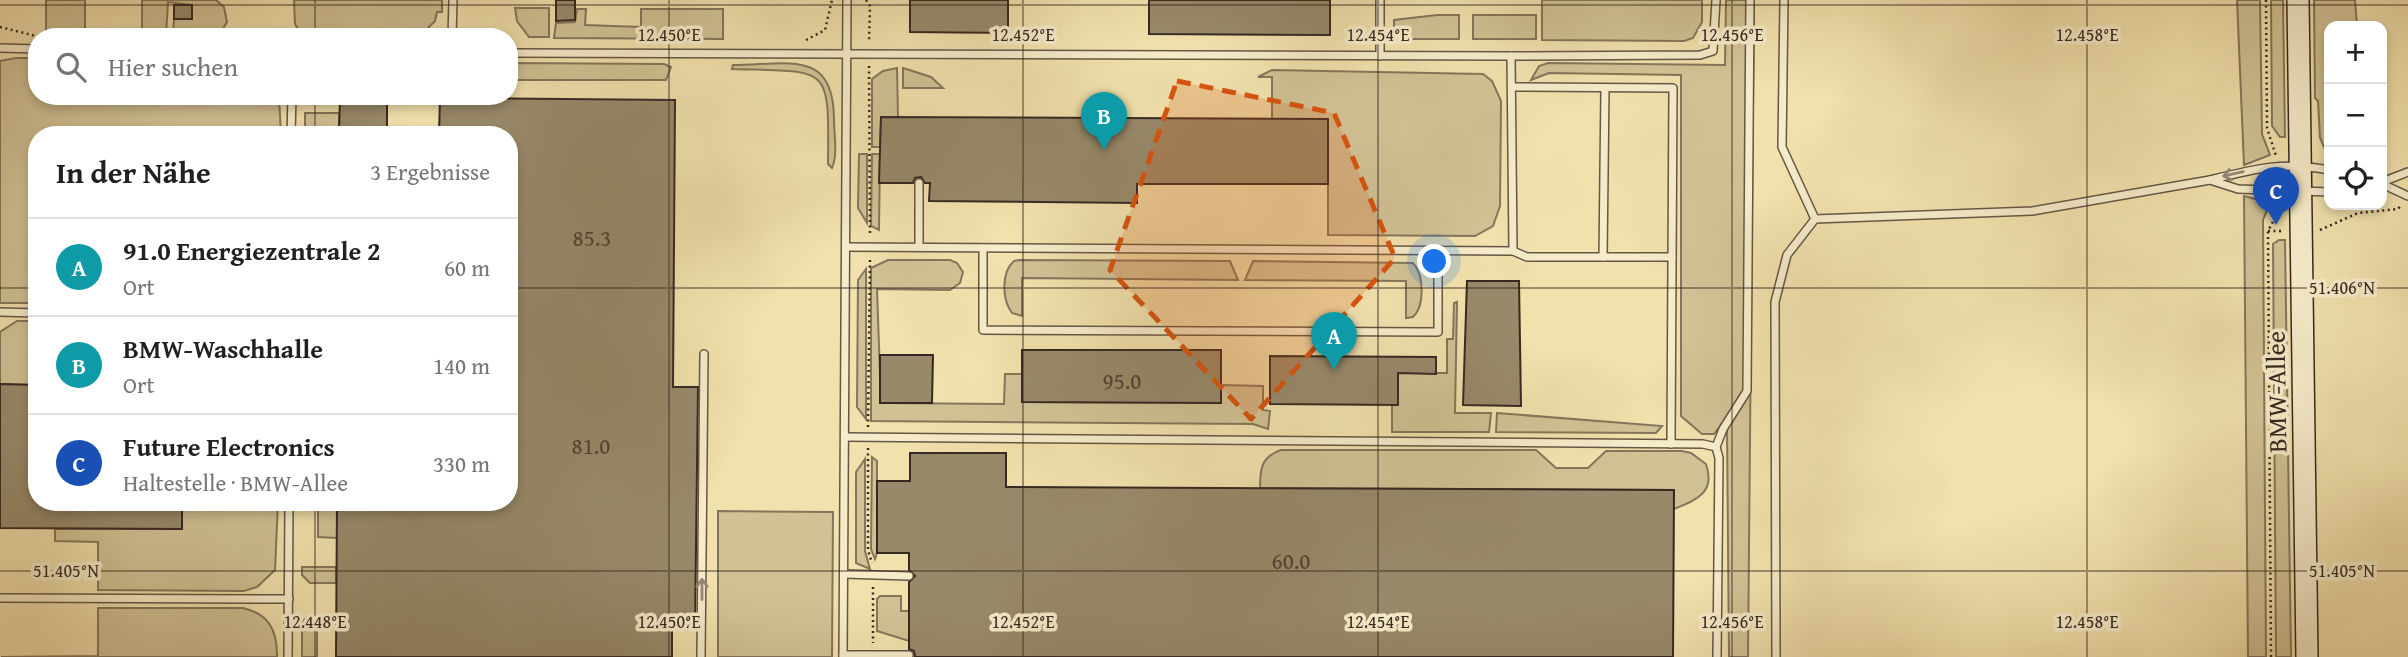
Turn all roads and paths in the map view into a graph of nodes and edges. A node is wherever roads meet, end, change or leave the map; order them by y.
1 (453, 0) edge
2 (832, 0) edge
3 (847, 0) edge
4 (866, 0) edge
5 (1380, 0) edge
6 (1716, 0) edge
7 (1750, 0) edge
8 (1784, 0) edge
9 (2266, 0) edge
10 (2298, 0) edge
11 (0, 27) edge
12 (453, 28) edge
13 (28, 34) edge
14 (800, 43) dead end
15 (0, 48) edge
16 (28, 49) edge
17 (518, 53) edge
18 (847, 54) junction
19 (869, 54) junction
20 (1380, 56) junction
21 (1511, 56) junction
22 (1511, 87) junction
23 (1605, 88) junction
24 (292, 105) edge
25 (291, 126) edge
26 (2277, 164) junction
27 (2300, 164) junction
28 (2324, 169) edge
29 (2408, 172) edge
30 (2210, 180) junction
31 (2387, 181) edge
32 (919, 183) dead end
33 (2387, 185) edge
34 (2277, 192) junction
35 (2300, 192) junction
36 (2324, 192) edge
37 (2408, 195) edge
38 (2403, 203) dead end
39 (1815, 219) junction
40 (2301, 230) junction
41 (2268, 231) junction
42 (846, 247) junction
43 (870, 247) junction
44 (919, 247) junction
45 (983, 248) junction
46 (1438, 250) junction
47 (1513, 251) junction
48 (1603, 257) junction
49 (1672, 257) junction
50 (0, 313) edge
51 (28, 313) edge
52 (704, 354) dead end
53 (845, 437) junction
54 (868, 438) junction
55 (1671, 444) junction
56 (1716, 447) junction
57 (289, 511) edge
58 (844, 575) junction
59 (873, 575) junction
60 (909, 576) dead end
61 (0, 598) edge
62 (289, 599) junction
63 (873, 655) junction
64 (909, 655) dead end
65 (842, 656) edge
66 (288, 657) edge
67 (701, 657) edge
68 (1717, 657) edge
69 (1776, 657) edge
70 (2271, 657) edge
71 (2307, 657) edge

1 - 12 lane
2 - 14 path
3 - 18 lane
4 - 19 path
5 - 20 lane
6 - 21 lane
7 - 56 lane
8 - 39 lane
9 - 26 path
10 - 27 main road, BMW-Allee
11 - 13 path
15 - 16 lane
17 - 18 lane
18 - 19 lane
18 - 42 lane
19 - 20 lane
19 - 43 path
20 - 21 lane
21 - 22 lane
22 - 23 lane
22 - 47 lane
23 - 48 lane
23 - 49 lane
24 - 25 lane
26 - 27 lane
26 -> 30 lane
27 - 28 lane
27 - 35 main road, BMW-Allee
29 - 31 lane
30 - 34 lane
30 - 39 lane
32 - 44 lane
33 - 37 lane
34 - 35 lane
34 - 41 path
35 - 36 lane
35 - 40 main road, BMW-Allee
38 - 40 path
39 - 69 lane
40 - 41 path
40 - 71 main road, BMW-Allee
41 - 70 path
42 - 43 lane
42 - 53 lane
43 - 44 lane
43 - 54 path
44 - 45 lane
45 - 46 lane
45 - 46 lane
46 - 47 lane
47 - 48 lane
48 - 49 lane
49 - 55 lane
50 - 51 lane
67 -> 52 lane
53 - 54 lane
53 - 58 lane
54 - 55 lane
54 - 59 path
55 - 56 lane
56 - 68 lane
57 - 62 lane
58 - 59 lane
58 - 65 lane
59 - 60 lane
59 - 63 path
61 - 62 lane
62 - 66 lane
63 - 64 lane
63 - 65 lane

